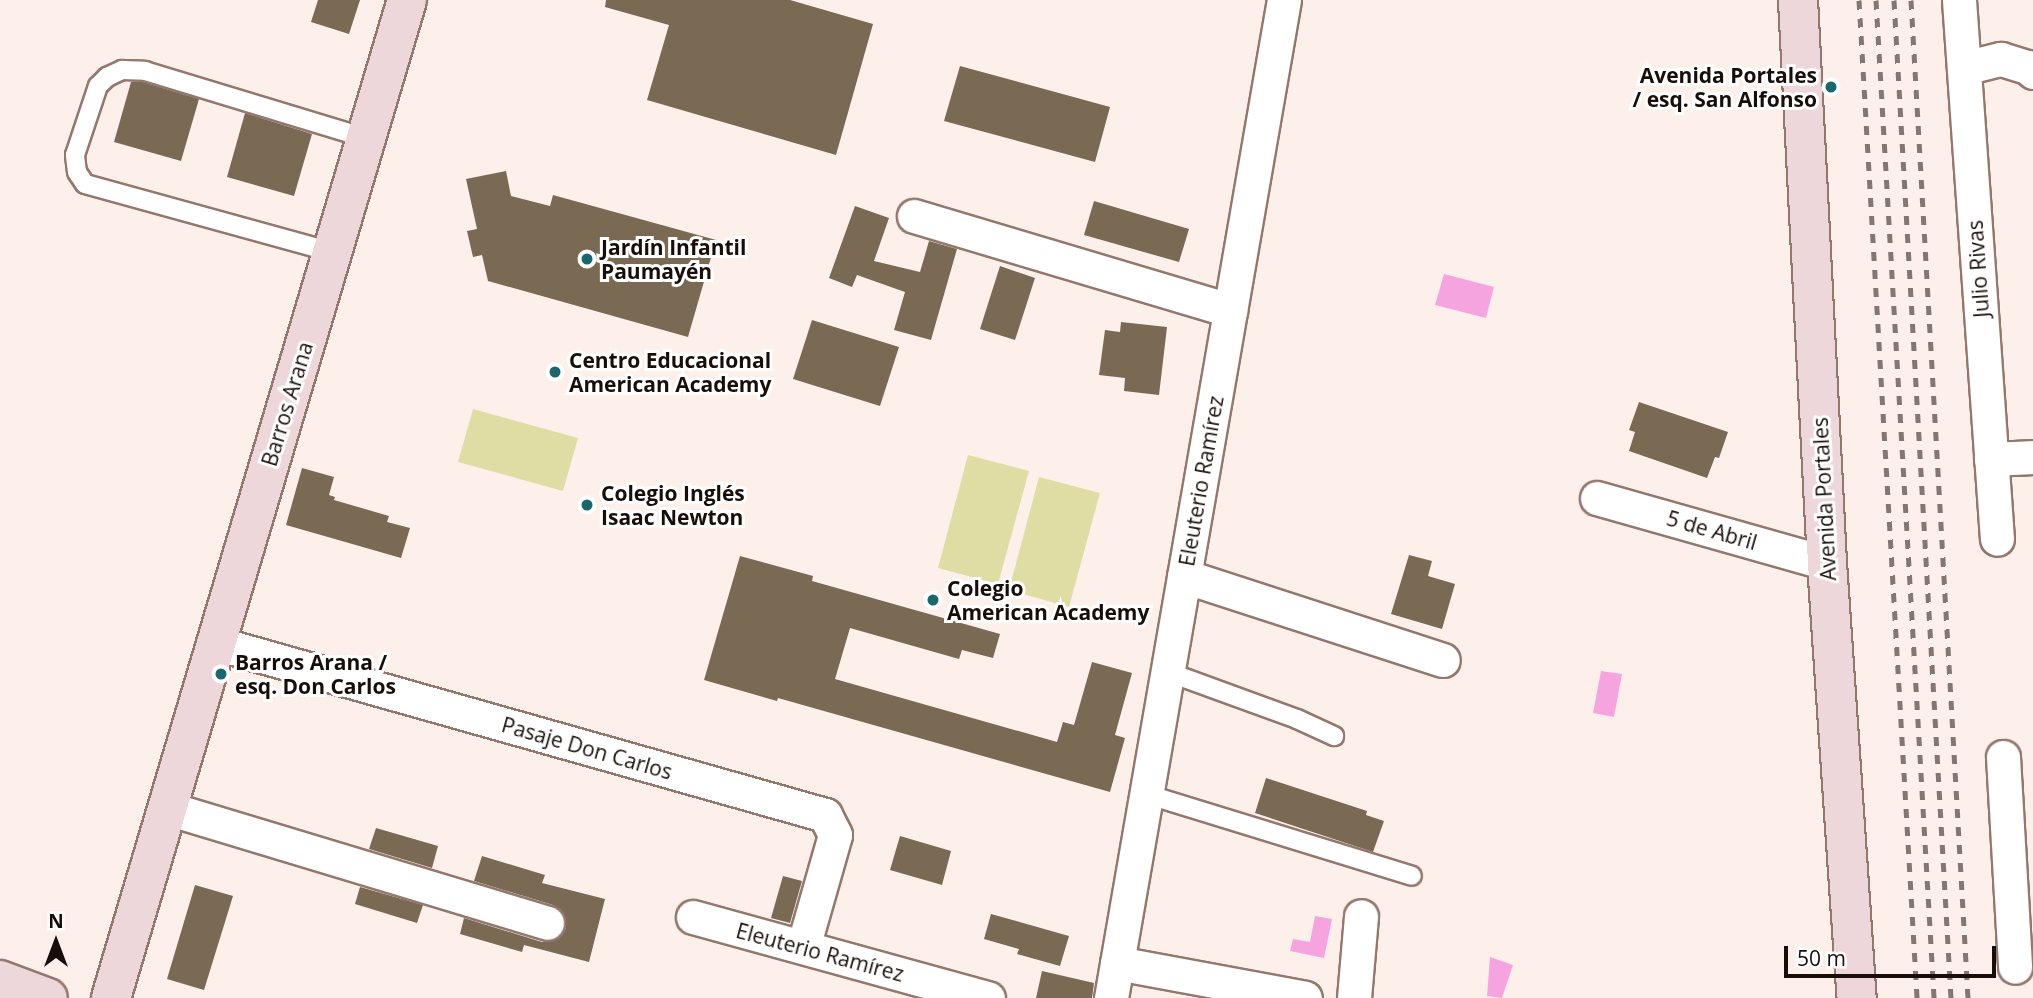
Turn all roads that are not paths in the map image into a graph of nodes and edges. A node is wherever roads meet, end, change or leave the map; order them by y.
1 (407, 0) edge
2 (1284, 0) edge
3 (1798, 0) edge
4 (1959, 0) edge
5 (1964, 68) junction
6 (2033, 72) edge
7 (366, 138) junction
8 (914, 216) dead end
9 (332, 252) junction
10 (1230, 310) junction
11 (2033, 457) edge
12 (1992, 458) junction
13 (1597, 498) dead end
14 (1997, 539) dead end
15 (1826, 563) junction
16 (1184, 576) junction
17 (216, 643) junction
18 (1443, 660) dead end
19 (1168, 673) junction
20 (1334, 736) dead end
21 (2003, 757) dead end
22 (1146, 794) junction
23 (167, 808) junction
24 (2021, 860) edge
25 (1412, 876) dead end
26 (1361, 916) dead end
27 (694, 917) dead end
28 (547, 923) dead end
29 (803, 947) junction
30 (1117, 963) junction
31 (2015, 967) dead end
32 (0, 980) edge
33 (48, 998) edge
34 (111, 998) edge
35 (988, 998) edge
36 (1111, 998) edge
37 (1305, 998) edge
38 (1354, 998) edge
39 (1857, 998) edge

1 - 7 main road, Barros Arana
2 - 10 street, Eleuterio Ramírez
3 - 15 main road, Avenida Portales
4 - 5 street, Julio Rivas
5 - 6 street
5 - 12 street, Julio Rivas
7 - 9 main road, Barros Arana
7 - 9 lane
8 - 10 street
9 - 17 main road, Barros Arana
10 - 16 street, Eleuterio Ramírez
11 - 12 street
12 - 14 street, Julio Rivas
13 - 15 street, 5 de Abril
15 - 39 main road, Avenida Portales
16 - 18 street
16 - 19 street, Eleuterio Ramírez
17 - 23 main road, Barros Arana
17 - 29 street, Pasaje Don Carlos
19 - 20 lane
19 - 22 street, Eleuterio Ramírez
21 - 24 street
22 - 25 lane
22 - 30 street, Eleuterio Ramírez
23 - 28 street
23 - 34 main road, Barros Arana
24 - 31 street
26 - 38 street
27 - 29 street, Eleuterio Ramírez
29 - 35 street, Eleuterio Ramírez
30 - 36 street, Eleuterio Ramírez
30 - 37 street
32 - 33 main road

